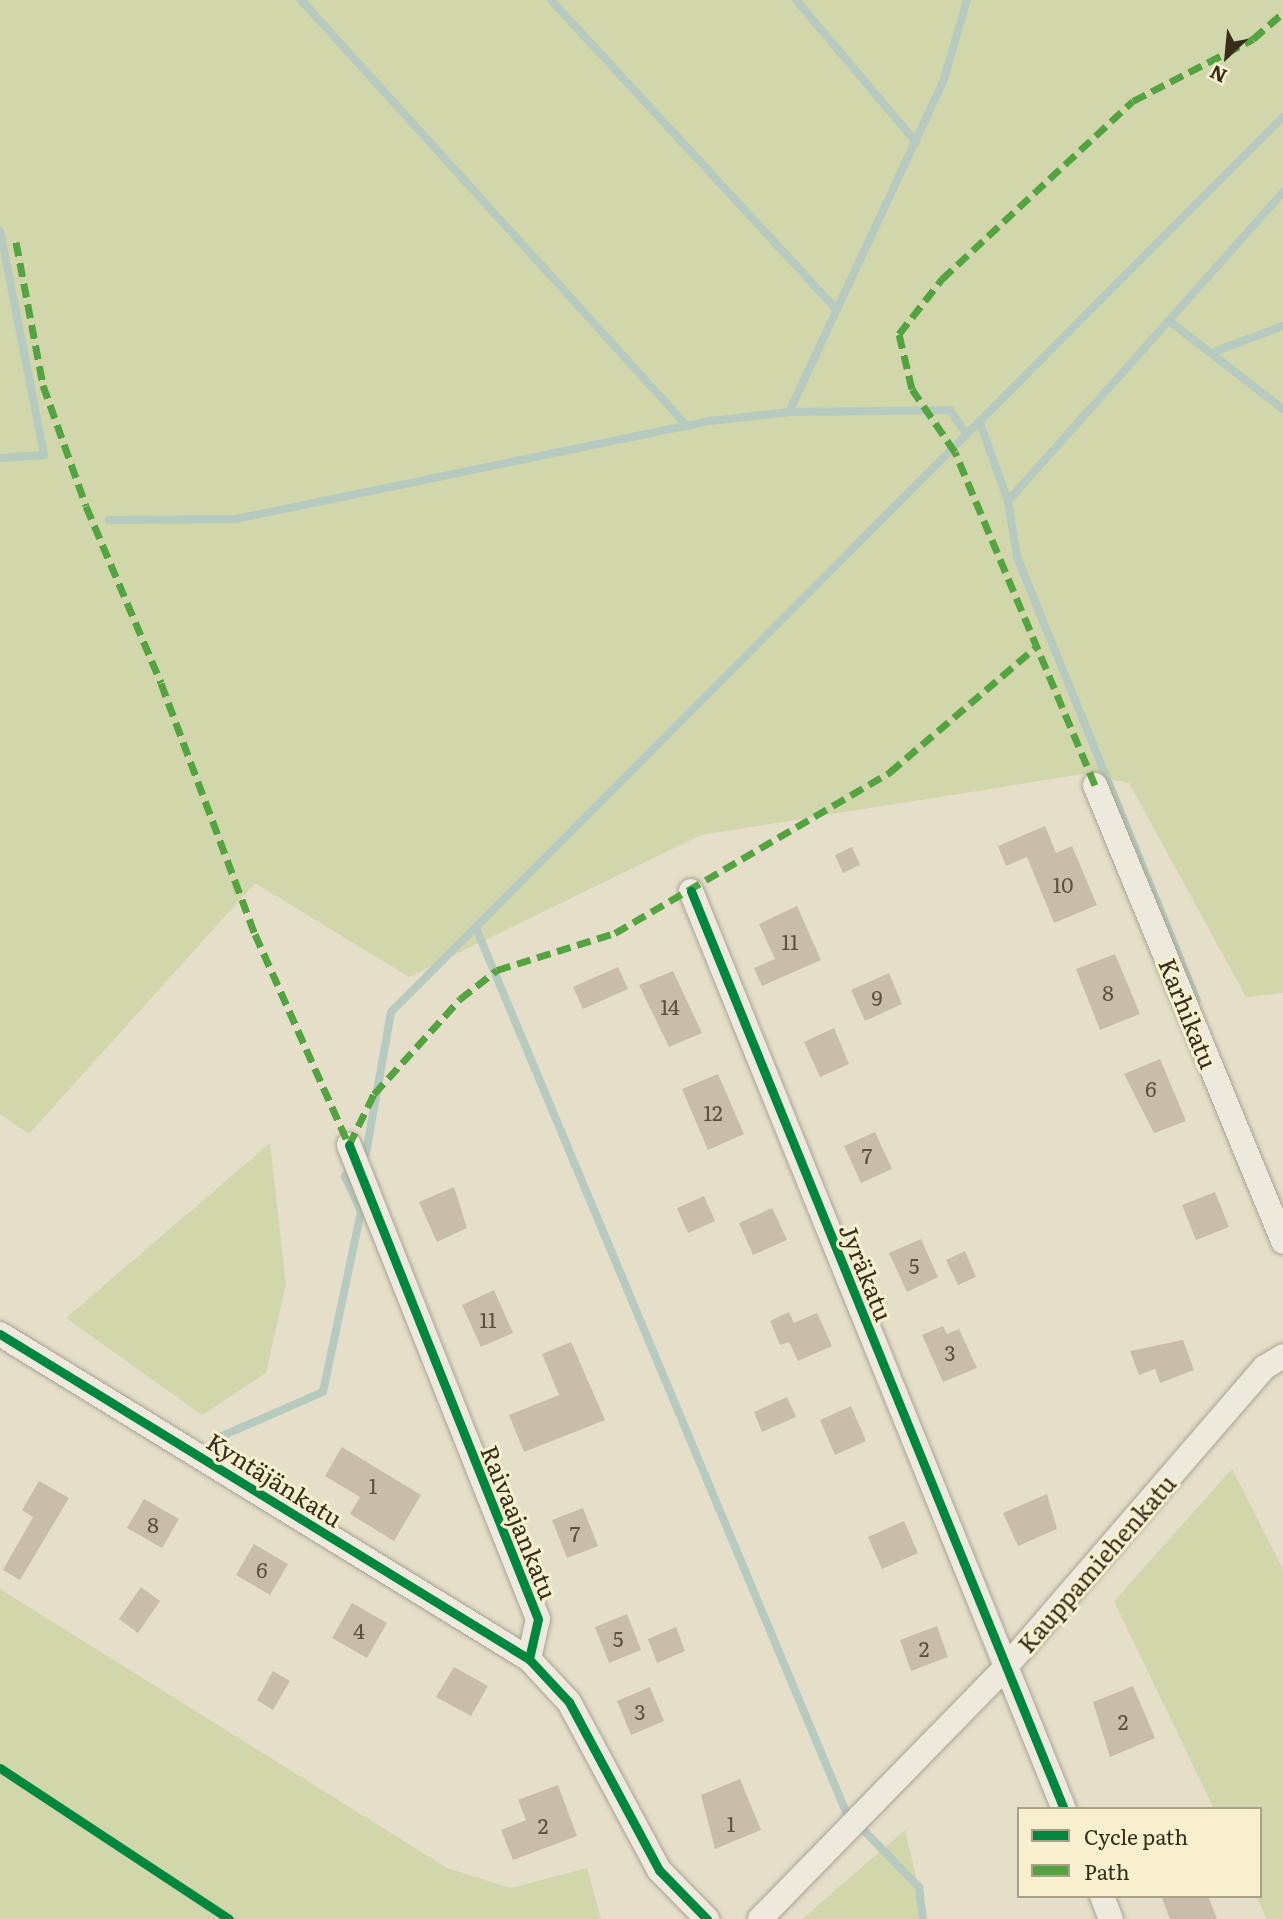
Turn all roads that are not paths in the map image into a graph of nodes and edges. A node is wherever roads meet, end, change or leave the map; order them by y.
1 (1095, 785) dead end
2 (691, 891) dead end
3 (349, 1145) dead end
4 (1283, 1242) edge
5 (0, 1334) edge
6 (1283, 1356) edge
7 (529, 1659) junction
8 (1005, 1668) junction
9 (1064, 1807) edge
10 (1103, 1898) edge
11 (706, 1919) edge
12 (760, 1919) edge
13 (1111, 1919) edge

1 - 4 street, Karhikatu
2 - 8 street, Jyräkatu
3 - 7 street, Raivaajankatu
5 - 7 street, Kyntäjänkatu
6 - 8 street, Kauppamiehenkatu
7 - 11 street
8 - 9 street, Jyräkatu
8 - 12 street, Kauppamiehenkatu
10 - 13 street

